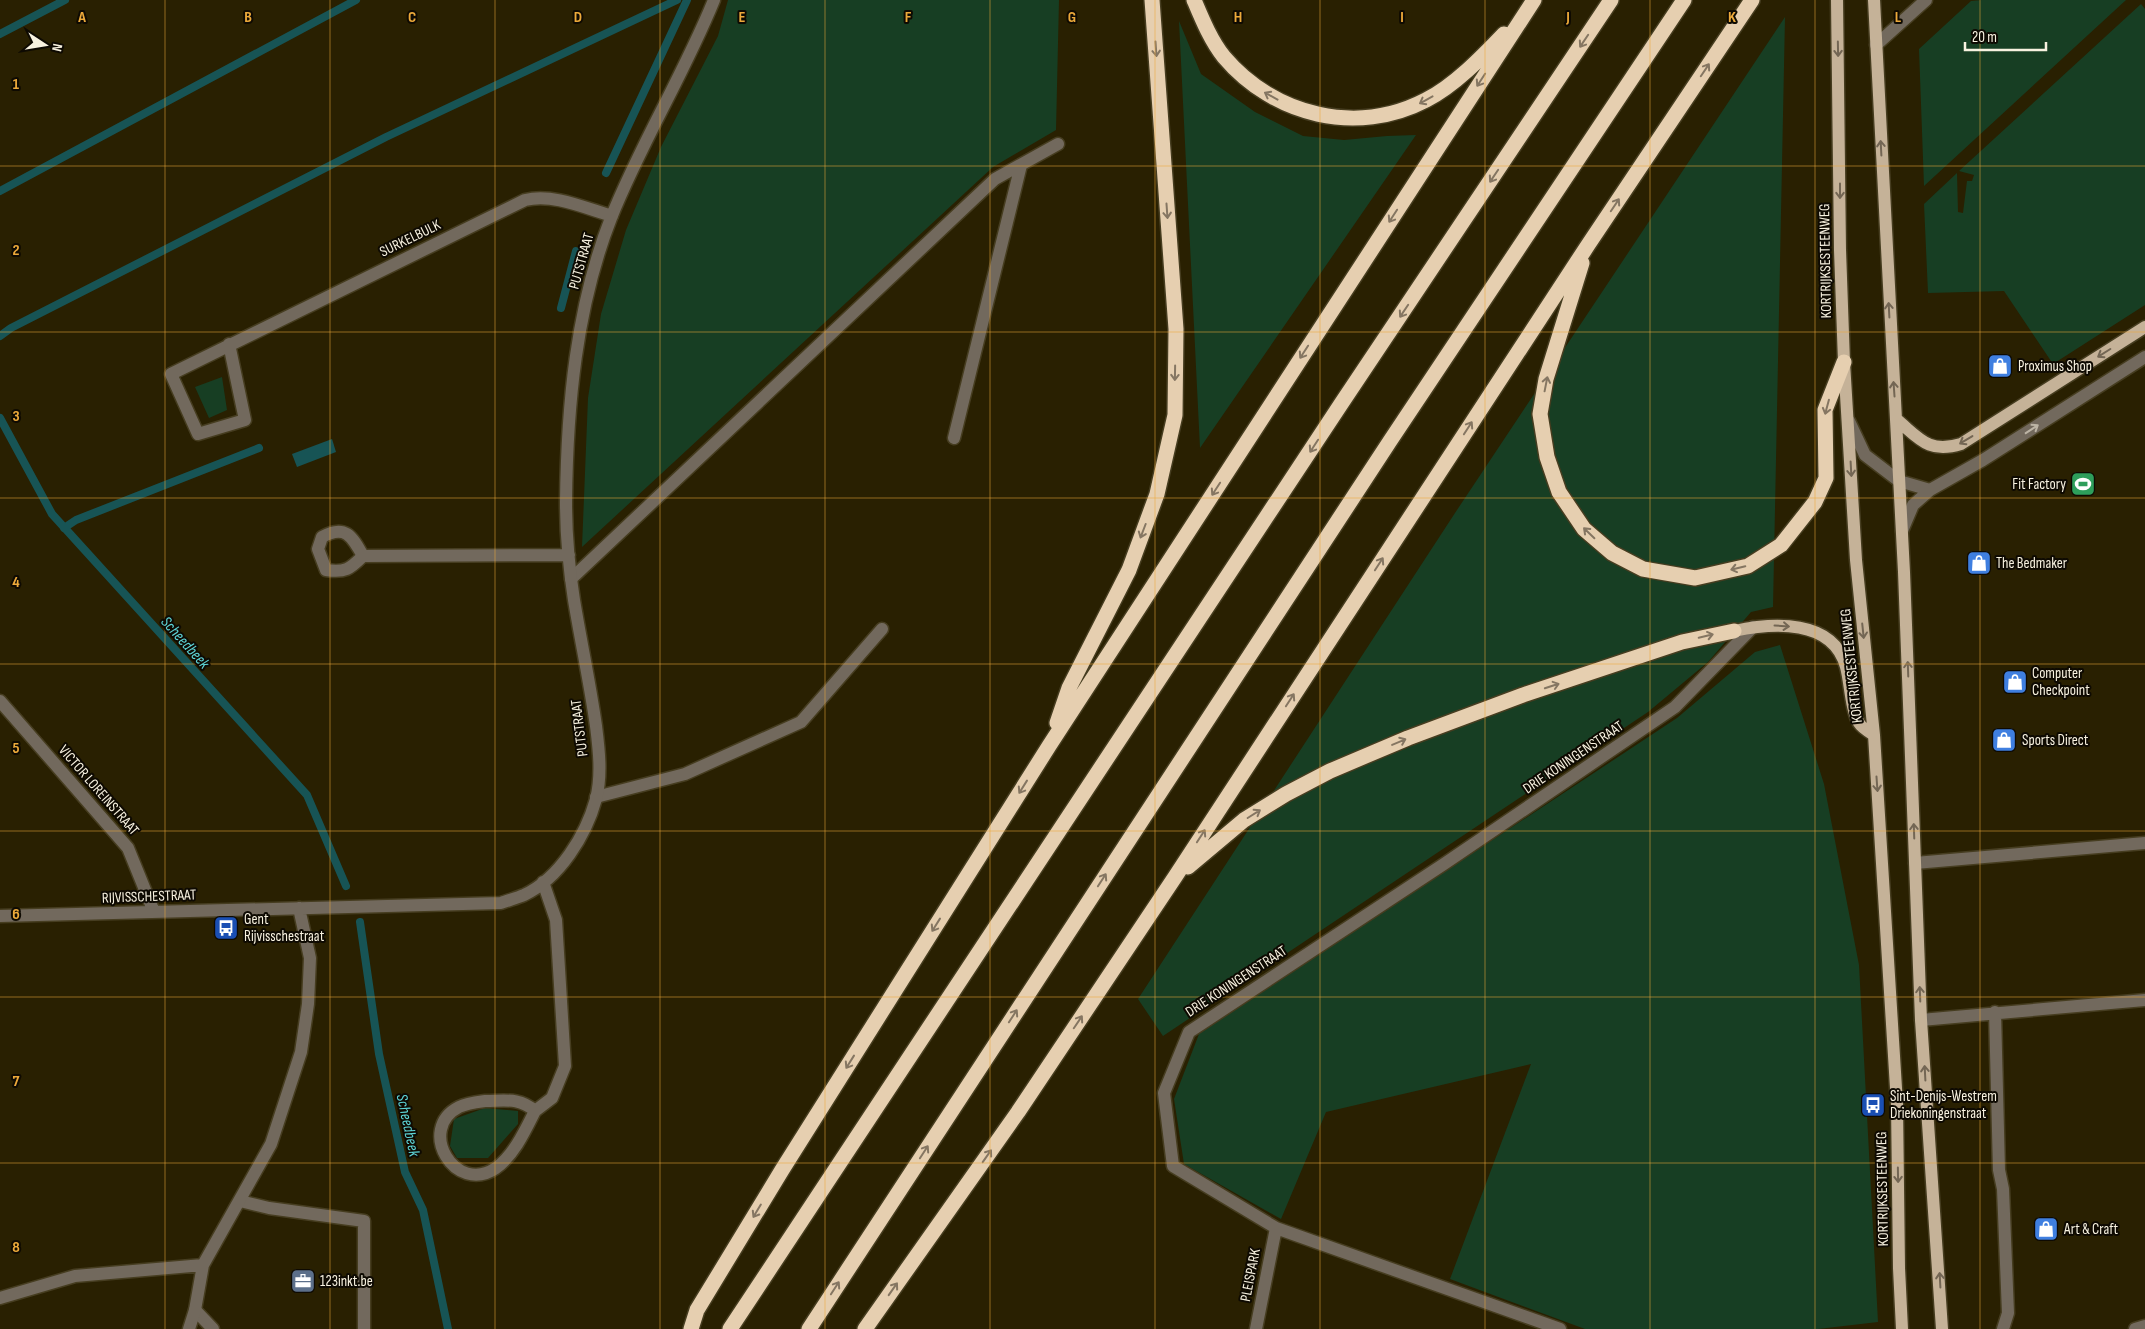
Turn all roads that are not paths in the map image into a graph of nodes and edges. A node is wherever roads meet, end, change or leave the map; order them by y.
1 (714, 0) edge
2 (1152, 0) edge
3 (1194, 0) edge
4 (1611, 0) edge
5 (1684, 0) edge
6 (1752, 0) edge
7 (1837, 0) edge
8 (1874, 0) edge
9 (1926, 0) edge
10 (1530, 5) edge
11 (1876, 45) junction
12 (1058, 144) dead end
13 (1021, 165) junction
14 (612, 216) junction
15 (1588, 245) junction
16 (2145, 327) edge
17 (229, 344) junction
18 (2145, 357) edge
19 (1844, 362) junction
20 (1896, 419) junction
21 (1849, 421) junction
22 (954, 438) dead end
23 (1899, 481) junction
24 (1930, 490) junction
25 (1902, 531) junction
26 (569, 555) junction
27 (363, 556) dead end
28 (571, 579) junction
29 (1752, 627) junction
30 (882, 629) dead end
31 (1734, 631) joint
32 (0, 701) edge
33 (1874, 735) junction
34 (1049, 746) junction
35 (596, 797) junction
36 (2145, 844) edge
37 (1916, 863) junction
38 (1175, 877) junction
39 (543, 882) junction
40 (299, 908) junction
41 (154, 912) junction
42 (0, 916) edge
43 (2145, 1000) edge
44 (1995, 1012) junction
45 (1921, 1020) junction
46 (535, 1111) junction
47 (240, 1201) junction
48 (1276, 1228) junction
49 (203, 1265) junction
50 (0, 1298) edge
51 (196, 1310) junction
52 (2145, 1326) edge
53 (189, 1329) edge
54 (214, 1329) edge
55 (364, 1329) edge
56 (691, 1329) edge
57 (730, 1329) edge
58 (809, 1329) edge
59 (865, 1329) edge
60 (1256, 1329) edge
61 (1560, 1329) edge
62 (1902, 1329) edge
63 (1942, 1329) edge
64 (2003, 1329) edge
65 (2135, 1329) edge

1 - 14 street, PUTSTRAAT
2 -> 34 highway
10 -> 3 highway
4 -> 57 highway
58 -> 5 highway
15 -> 6 highway
7 -> 19 main road, KORTRIJKSESTEENWEG
8 - 11 main road
9 - 11 street
10 -> 34 highway
20 -> 11 main road
12 - 13 street
13 - 22 street
13 - 28 street
14 - 17 street, SURKELBULK
14 - 26 street, PUTSTRAAT
19 -> 15 highway
38 -> 15 highway
16 -> 20 main road
17 - 17 street, SURKELBULK
24 -> 18 street
19 - 21 main road, KORTRIJKSESTEENWEG
20 - 23 main road
21 - 23 street
21 -> 33 main road, KORTRIJKSESTEENWEG
23 - 24 street
23 - 25 main road
24 - 25 street
37 -> 25 main road
26 - 27 street
26 - 28 street, PUTSTRAAT
28 - 35 street, PUTSTRAAT
29 - 31 main road
29 -> 33 main road
29 - 48 street, DRIE KONINGENSTRAAT
30 - 35 street
38 -> 31 highway
32 - 41 street, VICTOR LOREINSTRAAT
33 -> 62 main road, KORTRIJKSESTEENWEG
34 -> 56 highway
35 - 39 street, PUTSTRAAT
36 - 37 street
45 -> 37 main road
59 -> 38 highway
39 - 40 street, PUTSTRAAT
39 - 46 street
40 - 41 street, RIJVISSCHESTRAAT
40 - 47 street
41 - 42 street, RIJVISSCHESTRAAT
43 - 44 street
44 - 45 street
44 - 64 street
63 -> 45 main road
46 - 46 street
47 - 49 street
47 - 55 street
48 - 60 street, PLEISPARK
48 - 61 street, DRIE KONINGENSTRAAT
49 - 50 street
49 - 51 street
51 - 53 street
51 - 54 street
52 - 65 street

